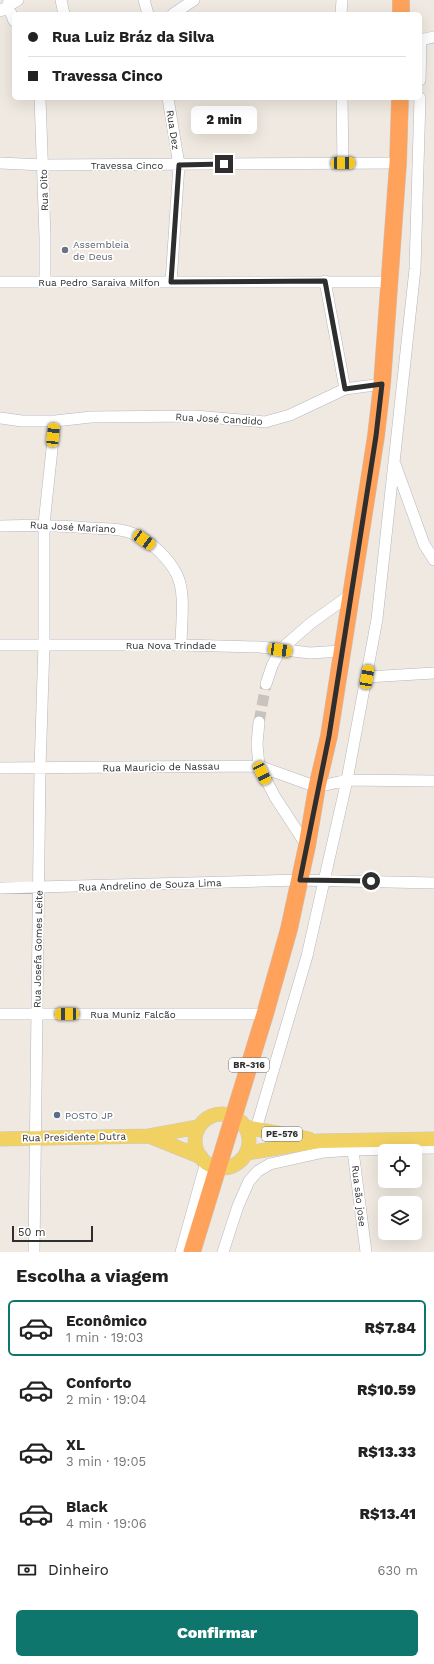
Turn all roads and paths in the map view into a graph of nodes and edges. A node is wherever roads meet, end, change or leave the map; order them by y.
1 (18, 0) edge
2 (60, 0) edge
3 (144, 0) edge
4 (194, 0) edge
5 (342, 0) edge
6 (401, 0) edge
7 (6, 6) edge
8 (63, 12) edge
9 (147, 12) edge
10 (176, 12) edge
11 (341, 12) edge
12 (401, 12) edge
13 (12, 18) edge
14 (434, 38) edge
15 (422, 40) edge
16 (40, 100) edge
17 (168, 100) edge
18 (342, 100) edge
19 (400, 100) edge
20 (420, 100) edge
21 (0, 163) edge
22 (343, 163) junction
23 (398, 163) junction
24 (179, 165) junction
25 (43, 166) junction
26 (325, 281) junction
27 (0, 282) edge
28 (45, 282) junction
29 (171, 282) junction
30 (390, 282) junction
31 (382, 384) junction
32 (345, 389) junction
33 (0, 418) edge
34 (55, 420) junction
35 (395, 462) junction
36 (44, 524) junction
37 (0, 526) edge
38 (434, 560) edge
39 (350, 595) junction
40 (0, 645) edge
41 (44, 645) junction
42 (181, 645) junction
43 (280, 650) junction
44 (341, 651) junction
45 (434, 664) edge
46 (434, 673) edge
47 (414, 674) junction
48 (367, 677) junction
49 (266, 684) tunnel mouth
50 (259, 722) tunnel mouth
51 (259, 766) junction
52 (0, 768) edge
53 (40, 768) junction
54 (347, 780) junction
55 (434, 781) edge
56 (317, 787) junction
57 (308, 846) junction
58 (300, 880) junction
59 (323, 880) junction
60 (434, 883) edge
61 (0, 888) edge
62 (40, 888) junction
63 (0, 1014) edge
64 (37, 1014) junction
65 (265, 1014) junction
66 (245, 1124) junction
67 (198, 1128) junction
68 (149, 1136) junction
69 (36, 1138) junction
70 (0, 1139) edge
71 (434, 1139) edge
72 (319, 1141) junction
73 (353, 1145) junction
74 (434, 1148) edge
75 (247, 1153) junction
76 (208, 1162) junction
77 (34, 1252) edge
78 (181, 1252) edge
79 (192, 1252) edge
80 (223, 1252) edge
81 (366, 1252) edge

1 - 7 street
2 - 8 street
3 - 9 street
4 - 10 street
5 - 11 street
6 - 12 highway
7 - 13 street
14 - 15 street
16 - 25 street, Rua Oito
17 - 24 street, Rua Dez
18 - 22 street
19 - 23 highway, BR-316
20 - 35 street
21 - 25 street, Travessa Cinco
22 - 23 street, Travessa Cinco
22 - 24 street, Travessa Cinco
23 - 30 highway, BR-316
24 - 25 street, Travessa Cinco
24 - 29 street, Rua Dez
25 - 28 street, Rua Oito
26 - 29 street, Rua Pedro Saraiva Milfon
26 - 30 street, Rua Pedro Saraiva Milfon
26 - 32 street
27 - 28 street, Rua Pedro Saraiva Milfon
28 - 29 street, Rua Pedro Saraiva Milfon
30 - 31 highway, BR-316
31 - 32 street, Rua José Candido
31 - 39 highway, BR-316
32 - 34 street, Rua José Candido
33 - 34 street, Rua José Candido
34 - 36 street, Rua Josefa Gomes Leite
35 - 38 street
35 - 48 street
36 - 37 street, Rua José Mariano
36 - 41 street, Rua Josefa Gomes Leite
36 - 42 street, Rua José Mariano
39 - 43 street
39 - 44 highway, BR-316
40 - 41 street, Rua Nova Trindade
41 - 42 street, Rua Nova Trindade
41 - 53 street, Rua Josefa Gomes Leite
42 - 43 street, Rua Nova Trindade
43 - 44 street, Rua Nova Trindade
43 - 49 street
44 - 56 highway, BR-316
45 - 47 street
46 - 47 street
47 - 48 street
48 - 54 street
50 - 51 street
51 - 53 street, Rua Mauricio de Nassau
51 - 56 street, Rua Mauricio de Nassau
51 - 57 street
52 - 53 street, Rua Mauricio de Nassau
53 - 62 street, Rua Josefa Gomes Leite
54 - 55 street
54 - 56 street
54 - 59 street
56 - 57 highway, BR-316
57 - 58 highway, BR-316
58 - 59 street, Rua Andrelino de Souza Lima
58 - 62 street, Rua Andrelino de Souza Lima
58 - 65 highway, BR-316
59 - 60 street, Rua Andrelino de Souza Lima
59 - 66 street
61 - 62 street, Rua Andrelino de Souza Lima
62 - 64 street, Rua Josefa Gomes Leite
63 - 64 street, Rua Muniz Falcão
64 - 65 street, Rua Muniz Falcão
64 - 69 street, Rua Josefa Gomes Leite
65 - 66 highway, BR-316
66 - 67 main road
66 - 72 main road, PE-576
66 - 75 main road
66 - 76 highway, BR-316
67 - 68 main road, Rua Presidente Dutra
67 - 76 main road
68 - 69 main road, Rua Presidente Dutra
68 - 76 main road
69 - 70 main road, Rua Presidente Dutra
69 - 77 street, Rua Josefa Gomes Leite
71 - 73 main road, PE-576
72 - 73 main road, PE-576
72 - 75 main road, PE-576
73 - 74 street
73 - 80 street
73 - 81 street, Rua são jose
75 - 76 main road
76 - 78 street
76 - 79 highway, BR-316

